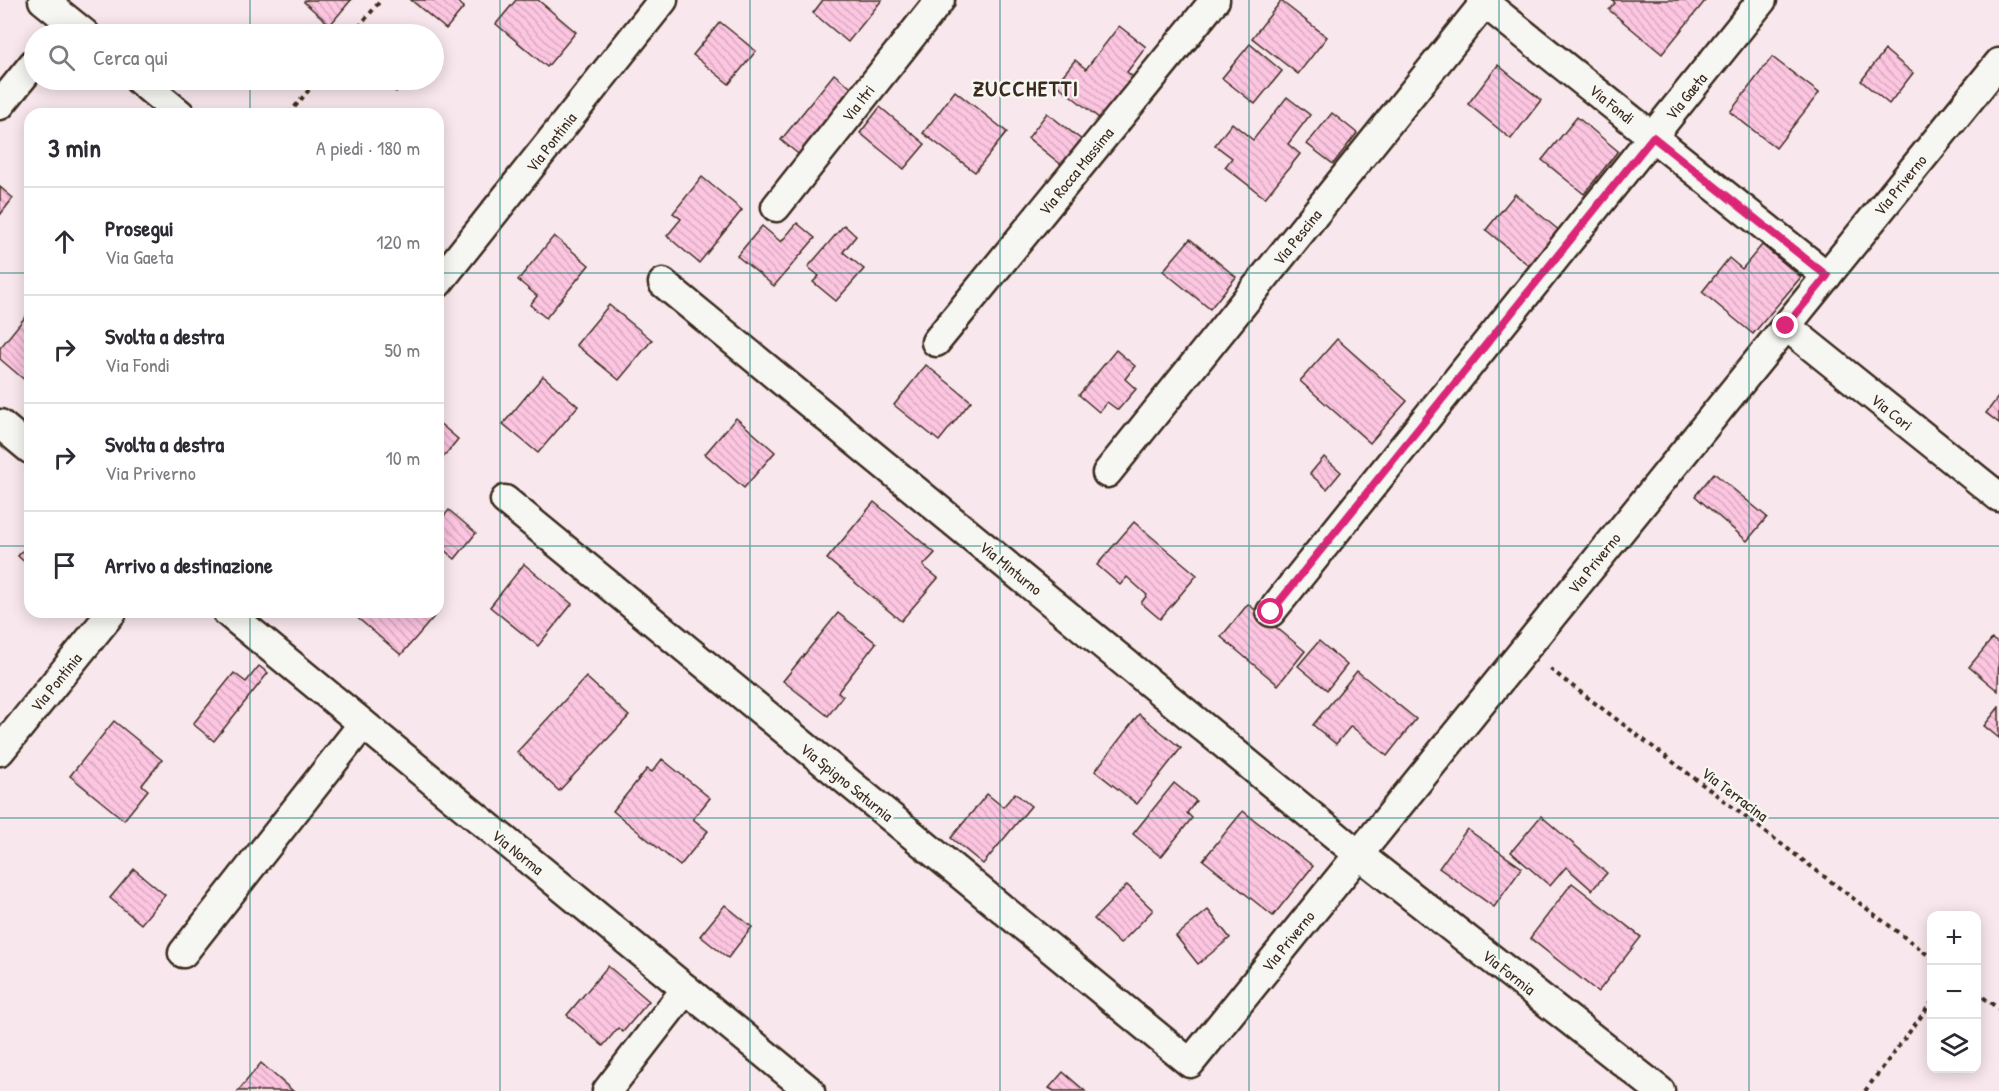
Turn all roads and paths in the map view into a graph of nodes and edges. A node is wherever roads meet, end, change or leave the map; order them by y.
1 (43, 0) edge
2 (381, 0) edge
3 (663, 0) edge
4 (940, 0) edge
5 (1215, 0) edge
6 (1762, 0) edge
7 (1485, 1) edge
8 (65, 24) edge
9 (361, 24) edge
10 (1999, 63) edge
11 (24, 75) edge
12 (151, 90) edge
13 (309, 90) edge
14 (0, 105) edge
15 (173, 108) edge
16 (294, 108) edge
17 (1653, 137) junction
18 (776, 207) dead end
19 (444, 275) edge
20 (1827, 276) junction
21 (663, 283) dead end
22 (1786, 326) junction
23 (936, 342) dead end
24 (0, 424) edge
25 (24, 444) edge
26 (1107, 473) dead end
27 (1999, 498) edge
28 (505, 500) dead end
29 (1271, 612) dead end
30 (107, 618) edge
31 (234, 618) edge
32 (1524, 649) junction
33 (363, 724) junction
34 (0, 751) edge
35 (1358, 854) junction
36 (183, 953) dead end
37 (1927, 954) edge
38 (686, 989) junction
39 (1981, 995) edge
40 (1927, 1009) edge
41 (1999, 1010) edge
42 (1190, 1063) joint
43 (607, 1091) edge
44 (810, 1091) edge
45 (1660, 1091) edge
46 (1865, 1091) edge

1 - 8 street
2 - 9 path
3 - 19 street, Via Pontinia
4 - 18 street, Via Itri
5 - 23 street, Via Rocca Massima
6 - 17 street, Via Gaeta
7 - 17 street, Via Fondi
7 - 26 street, Via Pescina
10 - 20 street, Via Priverno
11 - 14 street
12 - 15 street
13 - 16 path
17 - 20 street, Via Fondi
17 - 29 street, Via Gaeta
20 - 22 street, Via Priverno
21 - 35 street, Via Minturno
22 - 27 street, Via Cori
22 - 32 street, Via Priverno
24 - 25 street
28 - 42 street, Via Spigno Saturnia
30 - 34 street, Via Pontinia
31 - 33 street, Via Norma
32 - 35 street, Via Priverno
32 - 37 path, Via Terracina
33 - 36 street
33 - 38 street, Via Norma
35 - 42 street, Via Priverno
35 - 45 street, Via Formia
38 - 43 street
38 - 44 street, Via Norma
39 - 41 path
40 - 46 path

